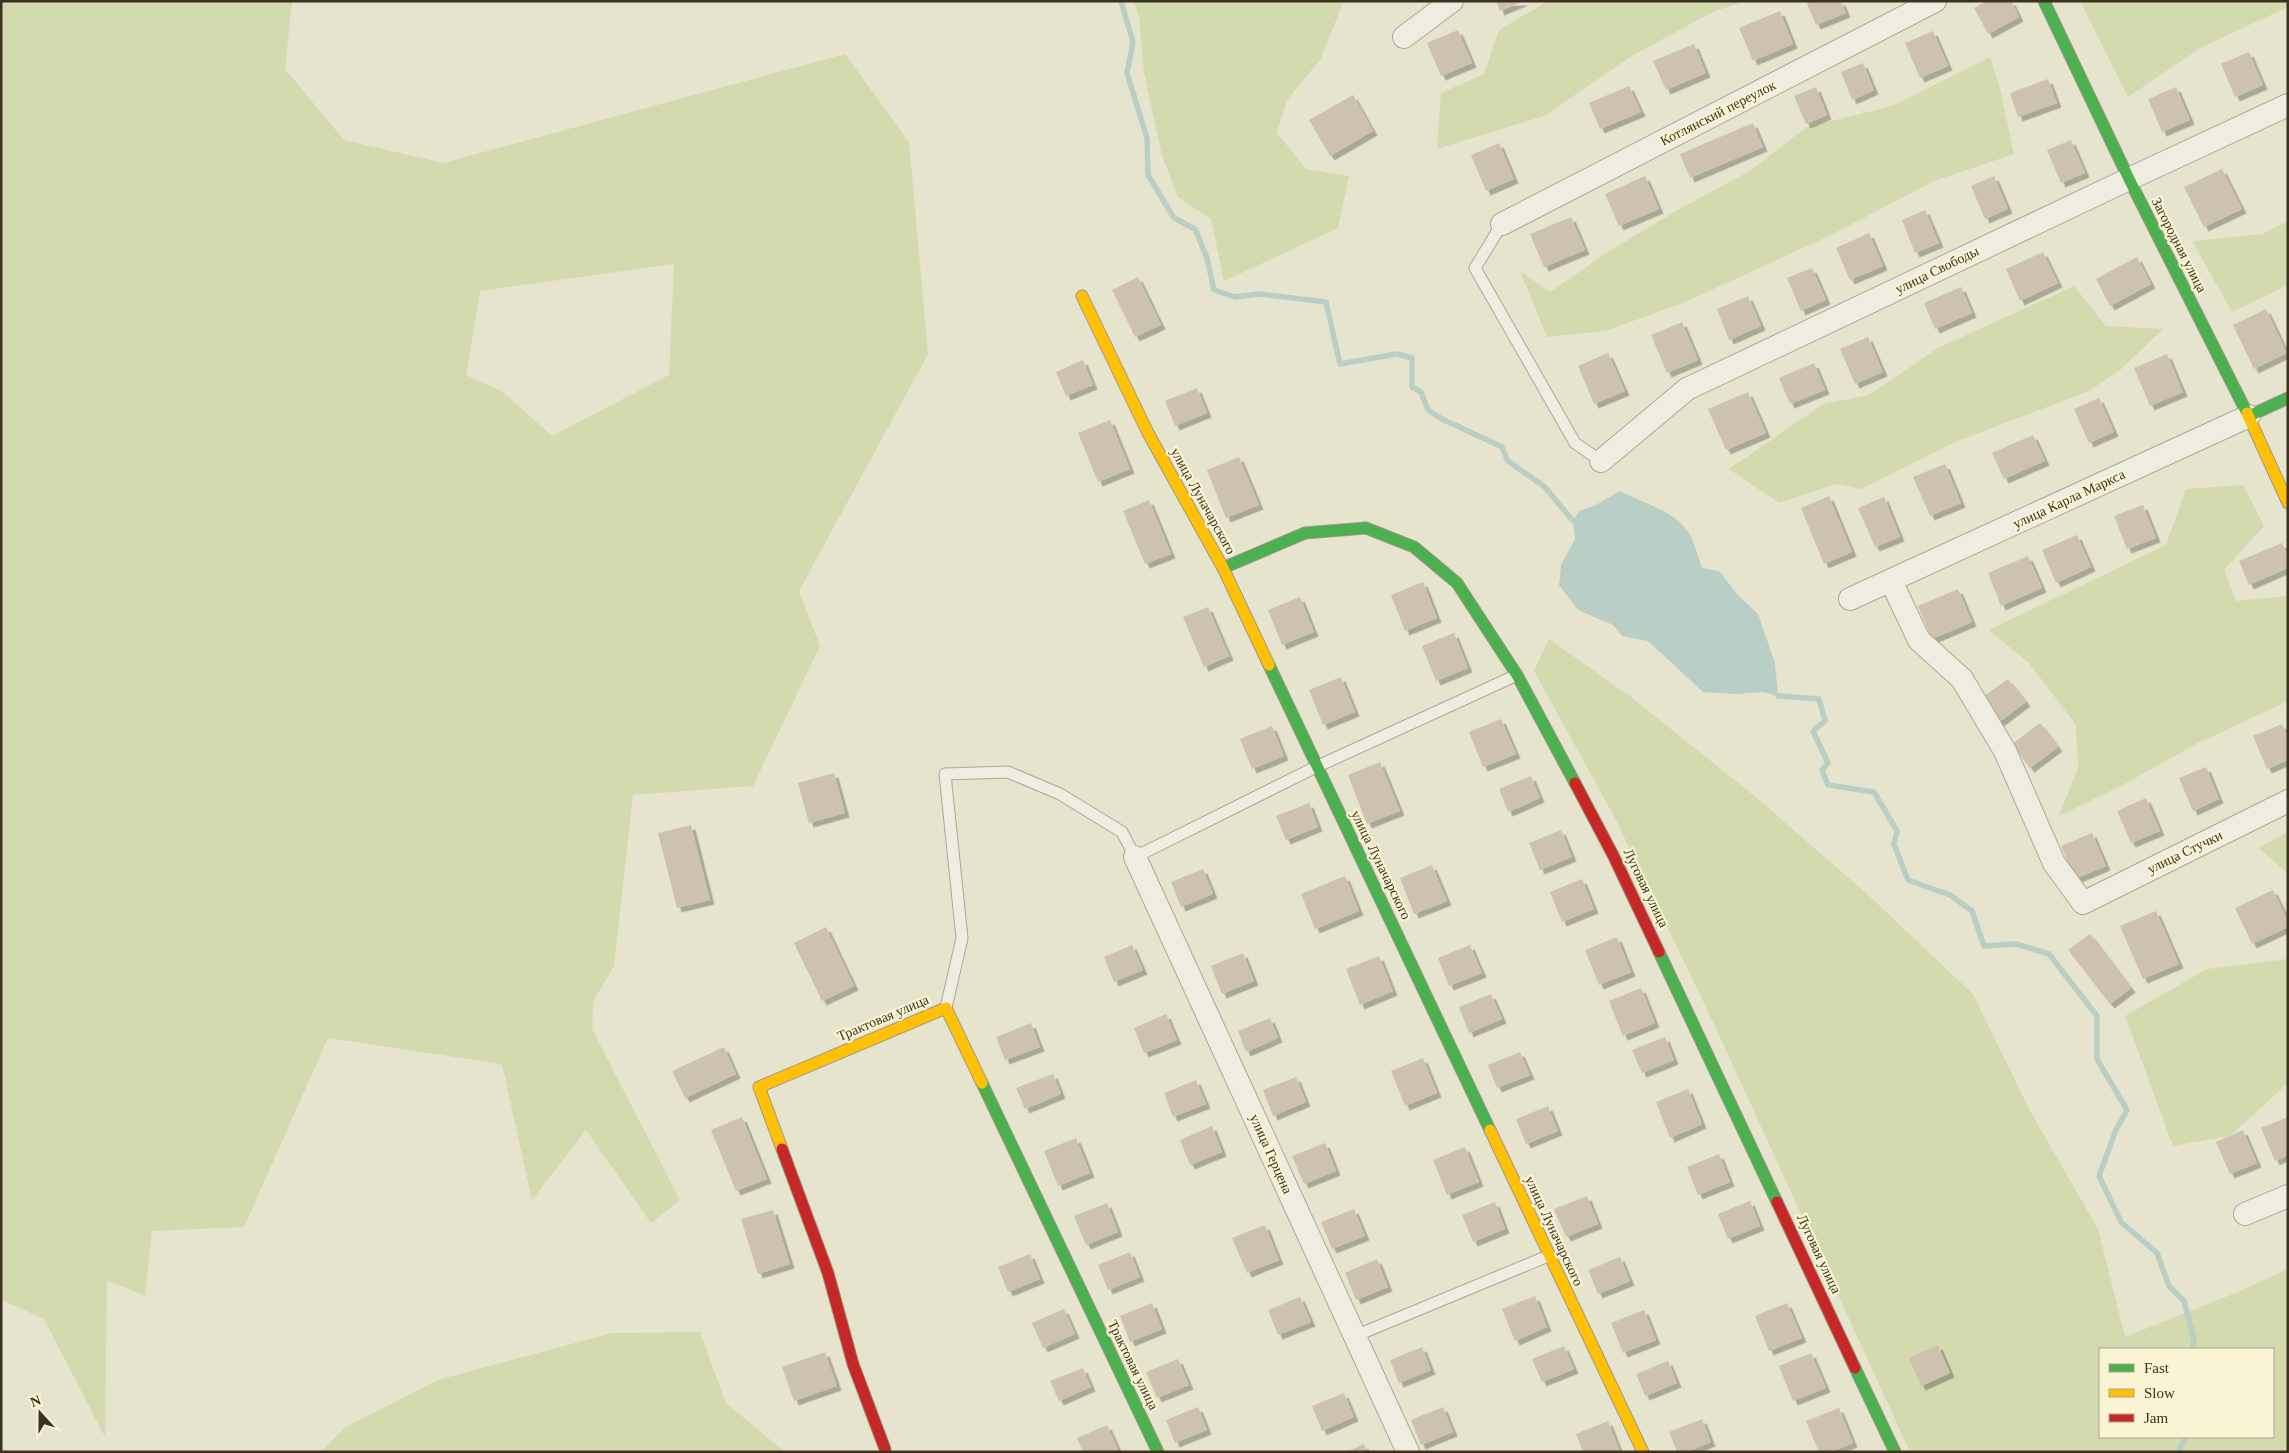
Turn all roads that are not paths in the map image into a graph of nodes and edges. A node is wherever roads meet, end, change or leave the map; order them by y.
1 (1452, 1) edge
2 (1935, 1) edge
3 (2044, 1) edge
4 (1404, 37) dead end
5 (2288, 106) edge
6 (2129, 178) junction
7 (1502, 224) joint
8 (1082, 296) dead end
9 (2288, 398) edge
10 (2249, 416) junction
11 (1601, 461) joint
12 (2288, 503) edge
13 (1223, 568) junction
14 (1891, 581) junction
15 (1850, 598) dead end
16 (1517, 675) junction
17 (1316, 767) junction
18 (2288, 801) edge
19 (1135, 857) junction
20 (946, 1008) junction
21 (2288, 1196) edge
22 (2245, 1214) dead end
23 (1548, 1256) junction
24 (1355, 1336) junction
25 (885, 1449) dead end
26 (1158, 1452) edge
27 (1408, 1452) edge
28 (1643, 1452) edge
29 (1895, 1452) edge

1 - 4 street
2 - 7 street, Котлянский переулок
3 - 6 street, Загородная улица
5 - 6 street, улица Свободы
6 - 10 street, Загородная улица
6 - 11 street, улица Свободы
7 - 11 lane
8 - 13 street, улица Луначарского
9 - 10 street, улица Карла Маркса
10 - 12 street, Загородная улица
10 - 14 street, улица Карла Маркса
13 - 16 street, Луговая улица
13 - 17 street, улица Луначарского
14 - 15 street, улица Карла Маркса
14 - 18 street, улица Стучки
16 - 17 lane
16 - 29 street, Луговая улица
17 - 19 lane
17 - 23 street, улица Луначарского
19 - 20 lane
19 - 24 street, улица Герцена
20 - 25 street, Трактовая улица
20 - 26 street, Трактовая улица
21 - 22 street
23 - 24 lane
23 - 28 street, улица Луначарского
24 - 27 street, улица Герцена

